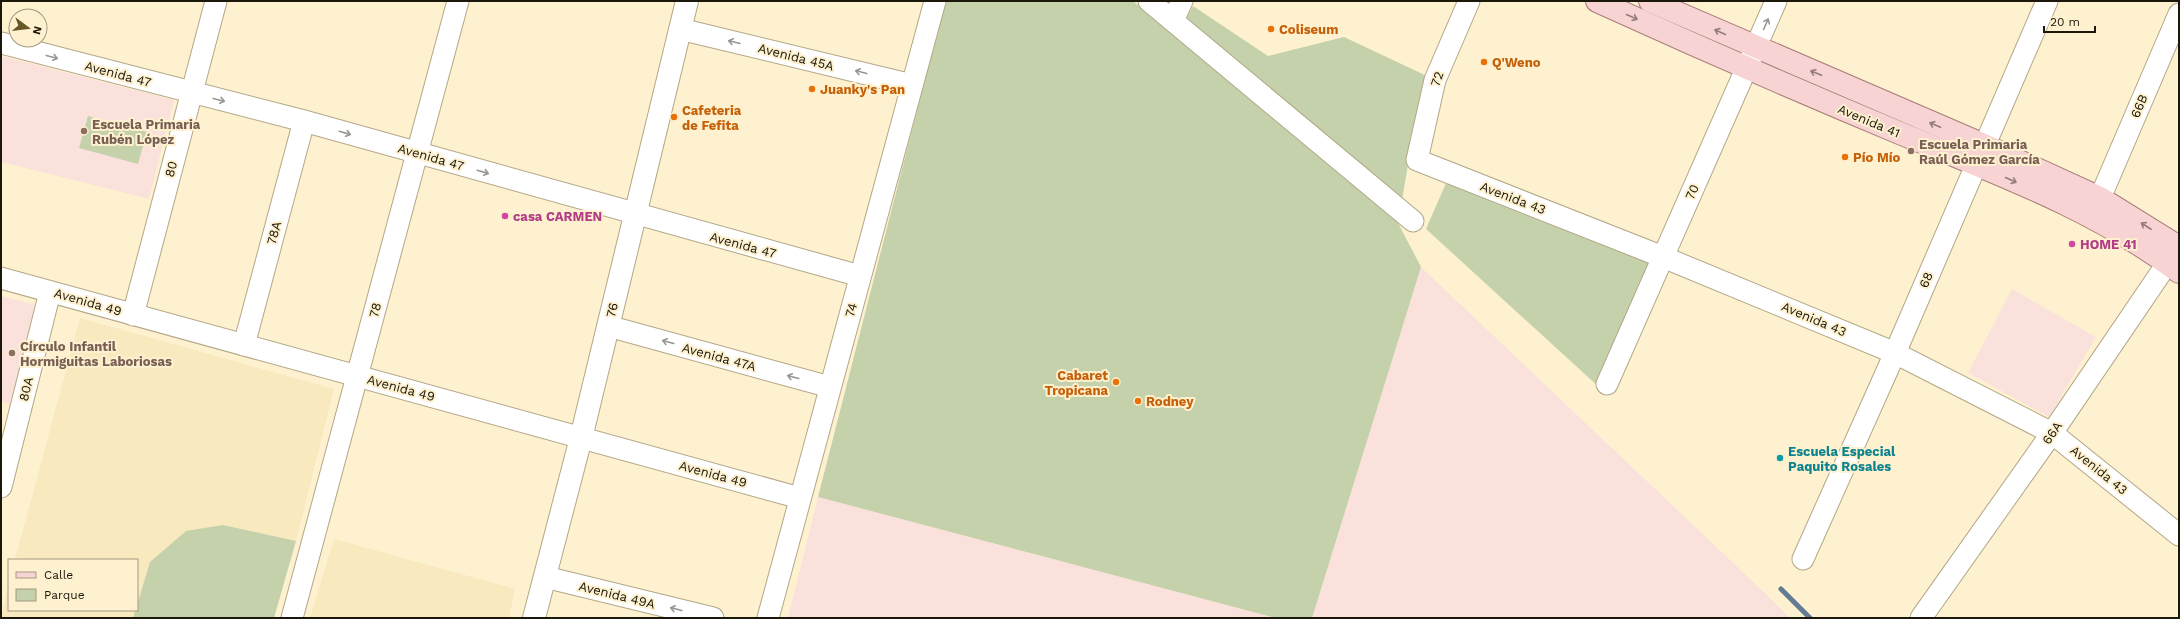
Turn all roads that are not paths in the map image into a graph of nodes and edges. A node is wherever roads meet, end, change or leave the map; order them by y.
1 (216, 1) edge
2 (458, 1) edge
3 (687, 1) edge
4 (935, 1) edge
5 (1149, 1) edge
6 (1182, 1) edge
7 (1469, 1) edge
8 (1597, 1) edge
9 (1650, 1) edge
10 (1776, 1) edge
11 (2047, 1) edge
12 (2179, 14) edge
13 (1173, 21) junction
14 (680, 29) junction
15 (1, 43) edge
16 (1756, 48) junction
17 (1746, 69) junction
18 (912, 85) junction
19 (191, 93) junction
20 (304, 121) junction
21 (418, 153) junction
22 (1979, 155) junction
23 (1417, 160) joint
24 (2100, 198) junction
25 (634, 215) junction
26 (1413, 221) dead end
27 (2177, 255) edge
28 (1663, 257) junction
29 (860, 276) junction
30 (1, 278) edge
31 (50, 292) junction
32 (133, 314) junction
33 (608, 326) junction
34 (244, 345) junction
35 (1895, 353) junction
36 (357, 376) junction
37 (1607, 384) dead end
38 (830, 387) junction
39 (2052, 433) junction
40 (581, 438) junction
41 (1, 487) edge
42 (800, 498) junction
43 (2179, 535) edge
44 (1803, 559) dead end
45 (545, 577) junction
46 (292, 618) edge
47 (534, 618) edge
48 (713, 618) edge
49 (768, 618) edge
50 (1921, 618) edge

1 - 19 street, 80
2 - 21 street, 78
3 - 14 street, 76
4 - 18 street, 74
5 - 13 street
6 - 13 street
7 - 23 street, 72
8 -> 17 main road, Avenida 41
16 -> 9 main road, Avenida 41
16 -> 10 street, 70
11 - 22 street, 68
12 - 24 street, 66B
13 - 26 street
18 -> 14 street, Avenida 45A
14 - 25 street, 76
15 -> 19 street, Avenida 47
16 - 17 street, 70
22 -> 16 main road, Avenida 41
17 - 22 main road, Avenida 41
17 - 28 street, 70
18 - 29 street, 74
19 -> 20 street, Avenida 47
19 - 32 street, 80
20 -> 21 street, Avenida 47
20 - 34 street, 78A
21 -> 25 street, Avenida 47
21 - 36 street, 78
22 - 24 main road, Avenida 41
22 -> 27 main road, Avenida 41
22 - 35 street, 68
23 - 28 street, Avenida 43
27 -> 24 main road, Avenida 41
25 - 29 street, Avenida 47
25 - 33 street, 76
27 - 39 street, 66A
28 - 35 street, Avenida 43
28 - 37 street, 70
29 - 38 street, 74
30 - 31 street, Avenida 49
31 - 32 street, Avenida 49
31 - 41 street, 80A
32 - 34 street, Avenida 49
38 -> 33 street, Avenida 47A
33 - 40 street, 76
34 - 36 street, Avenida 49
35 - 39 street, Avenida 43
35 - 44 street, 68
36 - 40 street, Avenida 49
36 - 46 street, 78
38 - 42 street, 74
39 - 43 street, Avenida 43
39 - 50 street, 66A
40 - 42 street, Avenida 49
40 - 45 street, 76
42 - 49 street, 74
45 - 47 street, 76
48 -> 45 street, Avenida 49A

